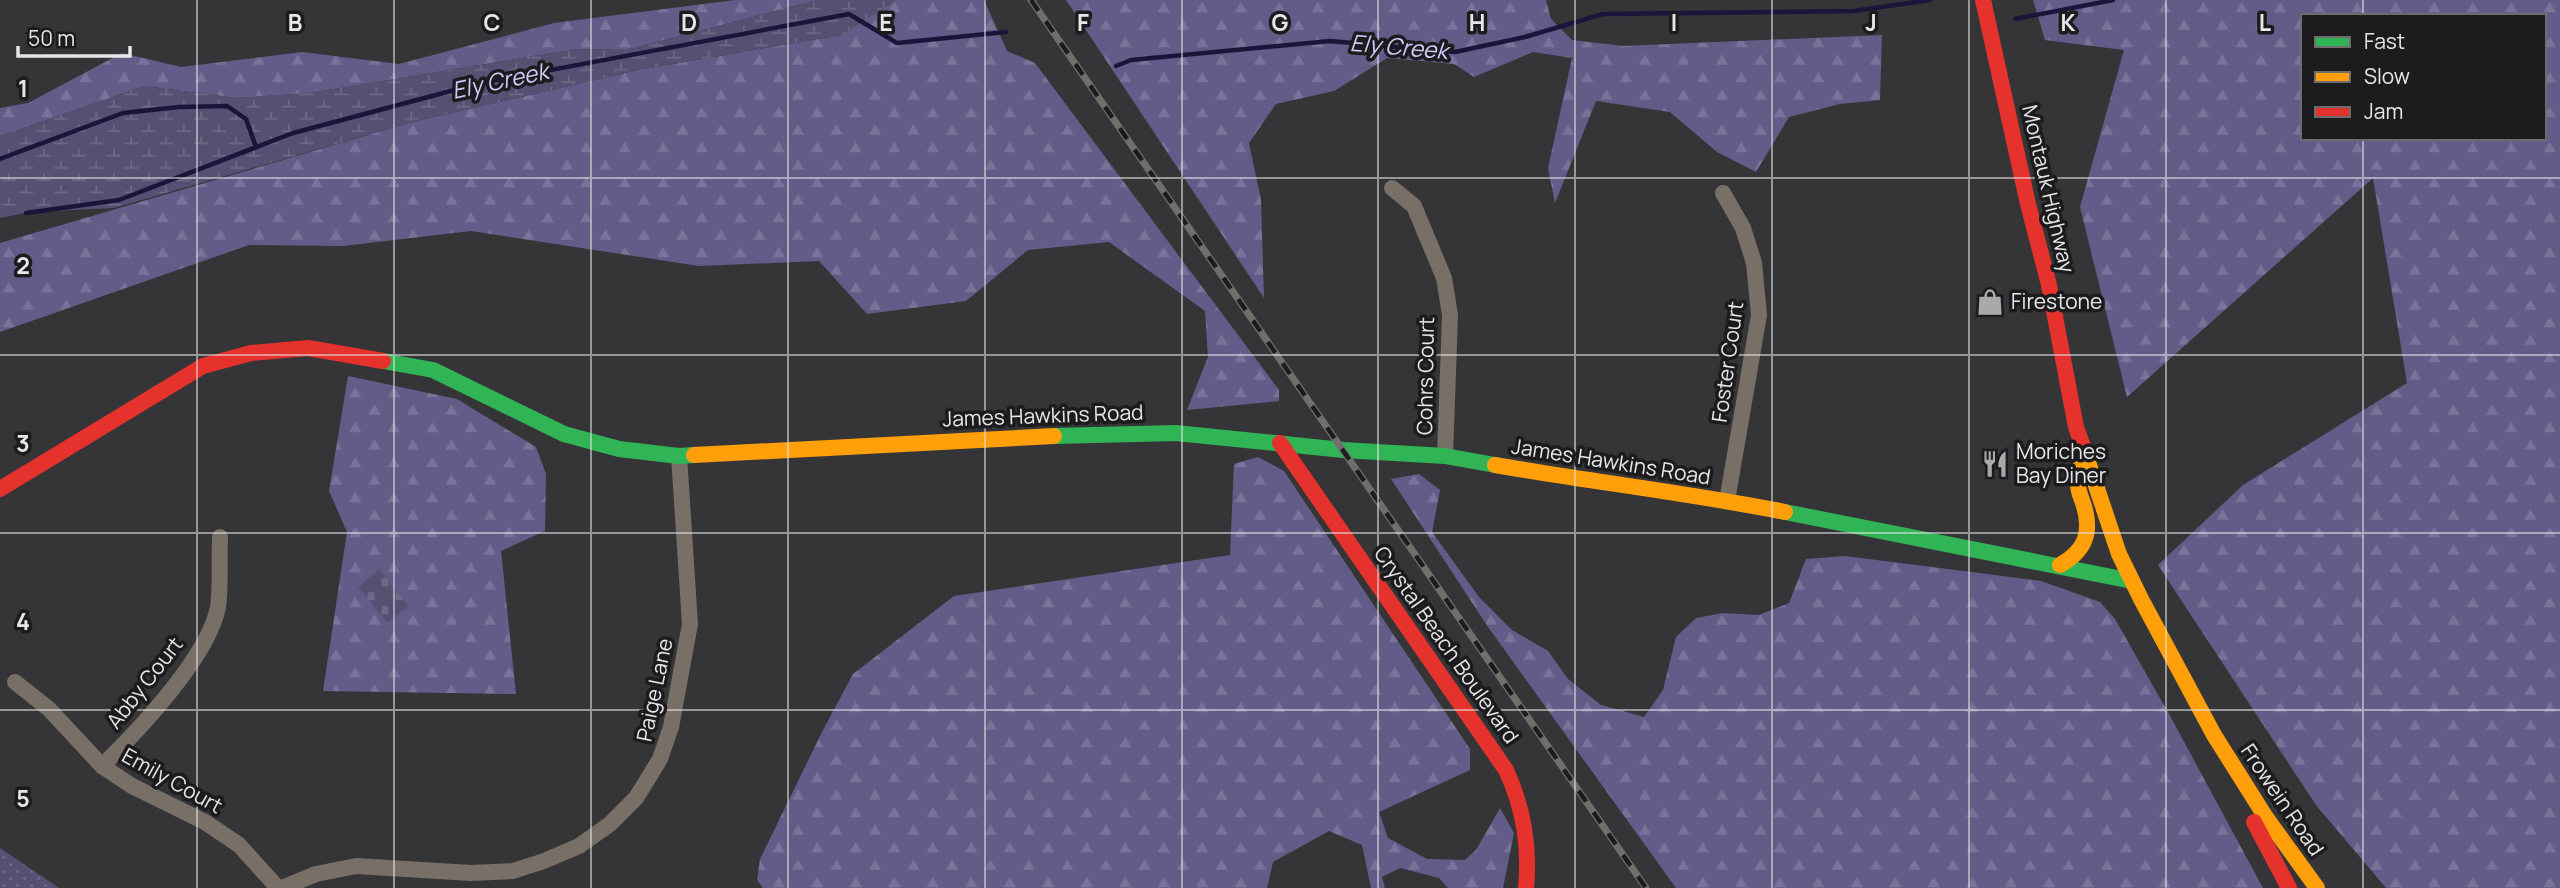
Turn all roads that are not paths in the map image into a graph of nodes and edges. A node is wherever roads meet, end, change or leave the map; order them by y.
1 (1983, 0) edge
2 (1392, 188) dead end
3 (1723, 193) dead end
4 (1280, 443) junction
5 (2084, 452) junction
6 (679, 456) junction
7 (1445, 456) junction
8 (0, 489) edge
9 (1727, 501) junction
10 (220, 537) dead end
11 (2060, 565) junction
12 (2132, 581) junction
13 (15, 682) dead end
14 (2214, 735) junction
15 (102, 766) junction
16 (280, 888) edge
17 (1526, 888) edge
18 (2289, 888) edge
19 (2317, 888) edge

1 - 5 street, Montauk Highway
2 - 7 street, Cohrs Court
3 - 9 street, Foster Court
4 - 6 street, James Hawkins Road
4 - 7 street, James Hawkins Road
4 - 17 street, Crystal Beach Boulevard
5 - 11 street
5 - 12 street, Montauk Highway
6 - 8 street, James Hawkins Road
6 - 16 street, Paige Lane
7 - 9 street, James Hawkins Road
9 - 11 street, James Hawkins Road
10 - 15 street, Abby Court
11 - 12 street, James Hawkins Road
12 - 14 street, Montauk Highway
13 - 15 street, Emily Court
14 - 18 street
14 - 19 street, Frowein Road
15 - 16 street, Emily Court

